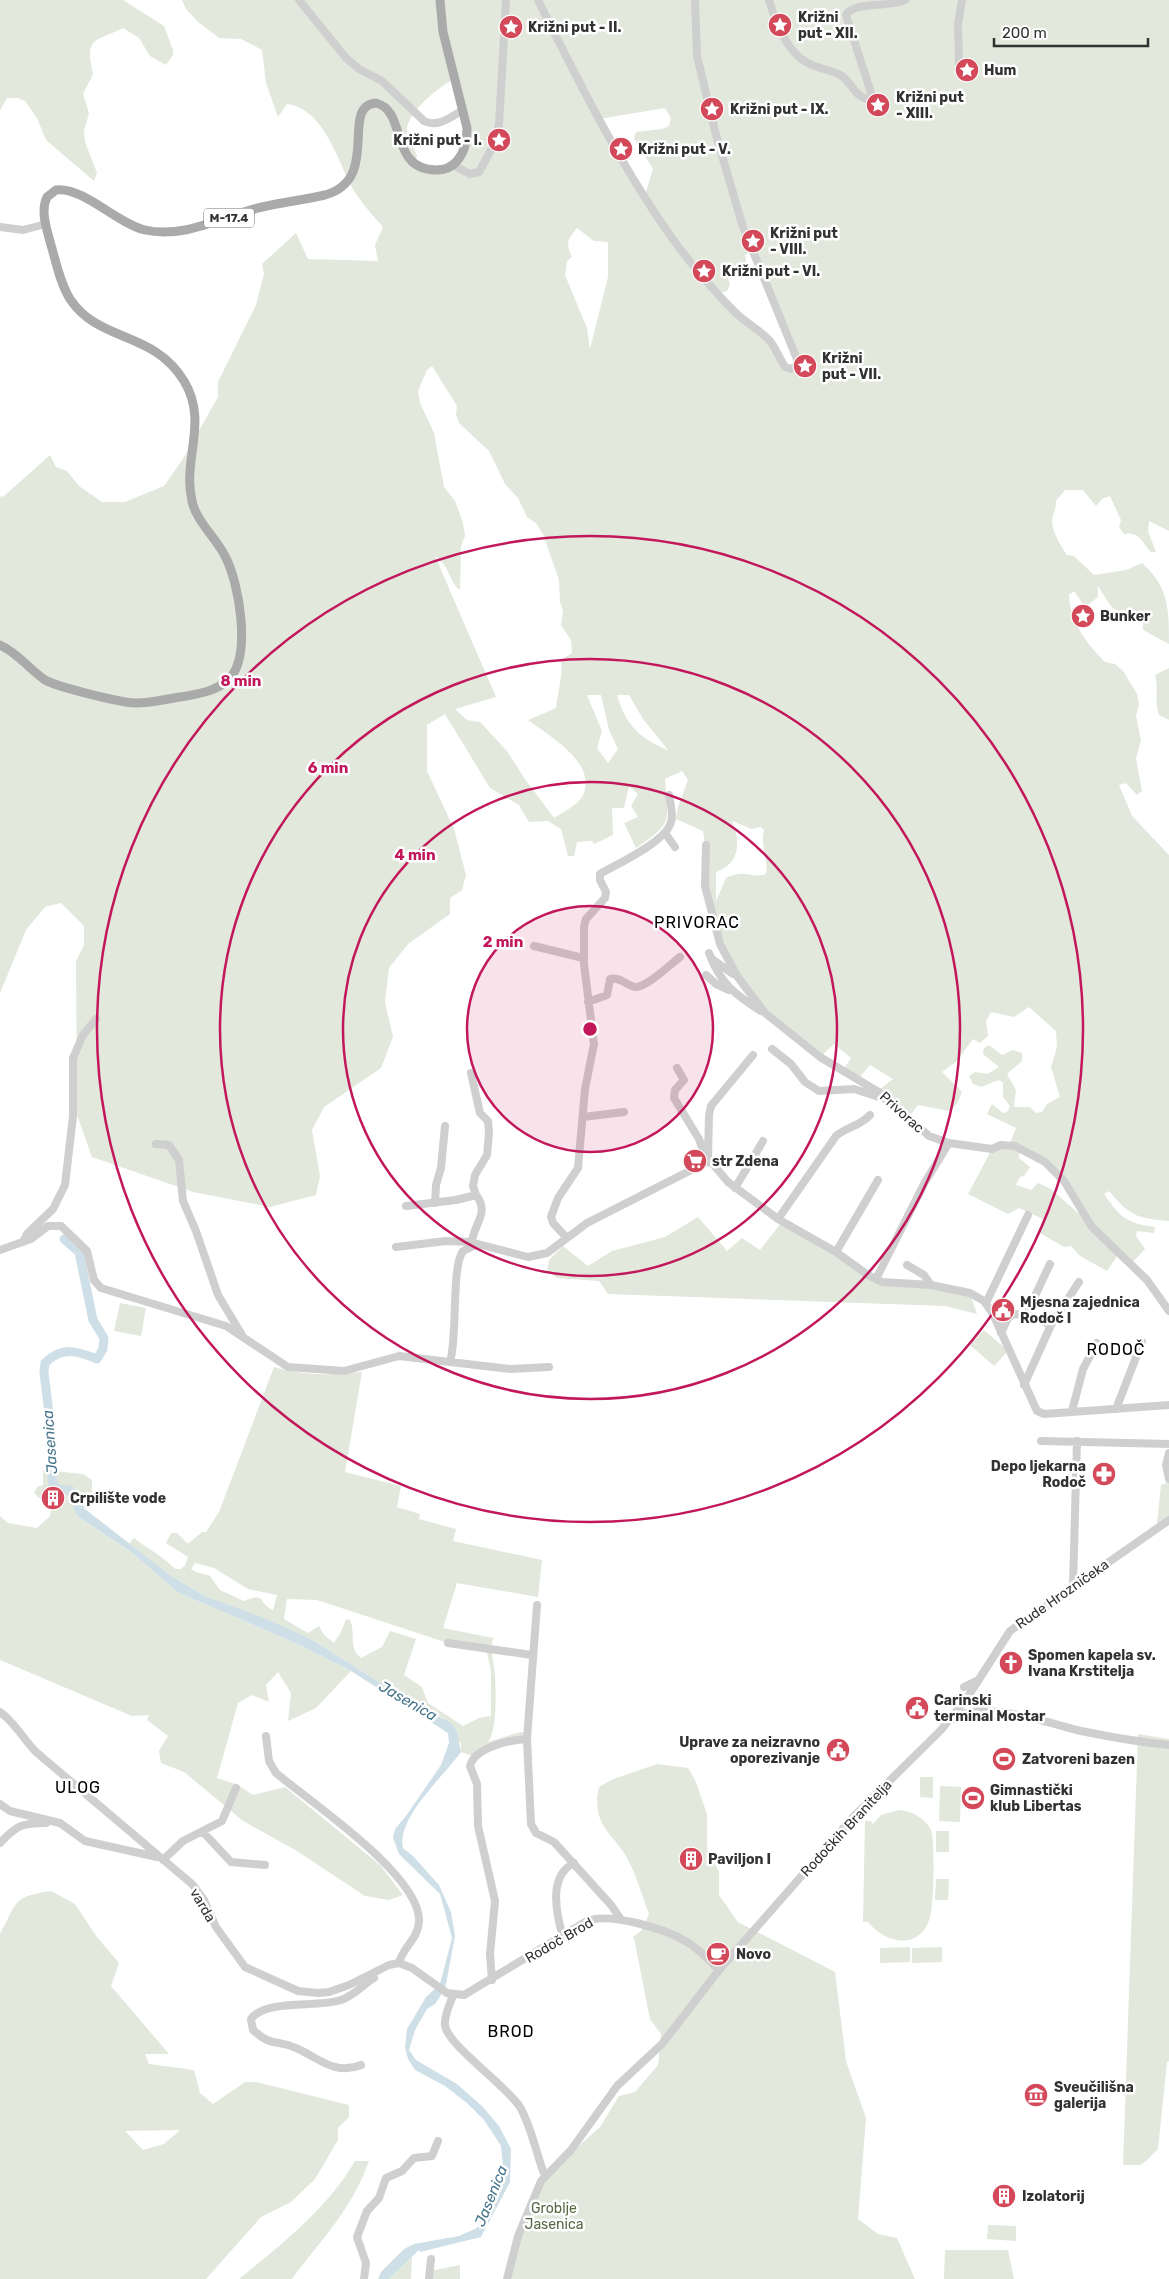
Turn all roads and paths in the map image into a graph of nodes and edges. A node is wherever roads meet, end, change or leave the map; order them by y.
1 (299, 0) edge
2 (440, 0) edge
3 (506, 0) edge
4 (538, 0) edge
5 (694, 0) edge
6 (769, 0) edge
7 (905, 0) edge
8 (962, 0) edge
9 (959, 68) dead end
10 (463, 110) junction
11 (453, 165) junction
12 (46, 224) junction
13 (0, 227) edge
14 (0, 645) edge
15 (669, 795) dead end
16 (665, 833) junction
17 (706, 845) dead end
18 (675, 846) dead end
19 (534, 946) dead end
20 (680, 956) dead end
21 (583, 958) junction
22 (706, 975) dead end
23 (737, 976) junction
24 (731, 991) junction
25 (588, 1002) junction
26 (765, 1013) junction
27 (96, 1019) dead end
28 (772, 1049) dead end
29 (753, 1054) dead end
30 (677, 1068) dead end
31 (471, 1073) dead end
32 (892, 1101) junction
33 (624, 1112) dead end
34 (870, 1115) dead end
35 (583, 1117) junction
36 (445, 1126) dead end
37 (763, 1141) dead end
38 (949, 1143) junction
39 (156, 1144) dead end
40 (708, 1162) junction
41 (878, 1180) dead end
42 (735, 1188) junction
43 (476, 1195) junction
44 (435, 1203) junction
45 (406, 1206) dead end
46 (1028, 1215) dead end
47 (778, 1219) junction
48 (566, 1237) junction
49 (23, 1242) junction
50 (472, 1244) junction
51 (396, 1247) dead end
52 (0, 1250) edge
53 (836, 1252) junction
54 (1050, 1264) dead end
55 (907, 1265) dead end
56 (876, 1279) junction
57 (1079, 1282) dead end
58 (931, 1285) junction
59 (986, 1303) junction
60 (1169, 1311) edge
61 (1026, 1315) junction
62 (1051, 1326) junction
63 (1001, 1333) junction
64 (244, 1337) junction
65 (1142, 1342) dead end
66 (1097, 1343) dead end
67 (450, 1362) junction
68 (549, 1367) dead end
69 (1024, 1385) junction
70 (1169, 1405) edge
71 (1116, 1408) junction
72 (1072, 1412) junction
73 (1041, 1441) dead end
74 (1077, 1442) junction
75 (1169, 1444) edge
76 (1169, 1453) edge
77 (1169, 1479) edge
78 (1169, 1520) edge
79 (1073, 1586) junction
80 (537, 1605) dead end
81 (448, 1643) dead end
82 (532, 1654) junction
83 (982, 1674) junction
84 (964, 1687) dead end
85 (974, 1688) joint
86 (965, 1701) junction
87 (972, 1711) junction
88 (0, 1712) edge
89 (987, 1712) junction
90 (941, 1730) junction
91 (266, 1736) dead end
92 (527, 1739) junction
93 (1169, 1745) edge
94 (236, 1788) dead end
95 (0, 1804) edge
96 (60, 1823) junction
97 (203, 1832) junction
98 (0, 1843) edge
99 (161, 1859) junction
100 (574, 1863) junction
101 (265, 1865) dead end
102 (620, 1918) junction
103 (563, 1937) junction
104 (399, 1963) junction
105 (384, 1968) junction
106 (719, 1970) junction
107 (492, 1980) junction
108 (450, 1994) junction
109 (361, 2065) dead end
110 (438, 2141) dead end
111 (545, 2176) junction
112 (431, 2259) dead end
113 (364, 2279) edge
114 (429, 2279) edge
115 (507, 2279) edge

1 - 10 street
2 - 10 main road
3 - 11 street
4 - 5 street
6 - 7 street
8 - 9 street
10 - 11 main road
11 - 12 main road, M-17.4
12 - 13 street
12 - 14 main road, M-17.4
15 - 16 street
16 - 18 street
16 - 21 street
17 - 23 street, Privorac
19 - 21 street
20 - 25 street
21 - 25 street
22 - 24 street
23 - 24 street
23 - 26 street, Privorac
24 - 26 street
25 - 35 street
26 - 32 street, Privorac
27 - 49 street
28 - 32 street
29 - 40 street
30 - 40 street
31 - 43 street
32 - 38 street, Privorac
33 - 35 street
34 - 47 street
35 - 48 street
36 - 44 street
37 - 42 street
38 - 56 street
38 - 60 street, Privorac
39 - 64 street
40 - 42 street
40 - 48 street
41 - 53 street
42 - 47 street
43 - 44 street
43 - 50 street
44 - 45 street
46 - 59 street
47 - 53 street
48 - 50 street
49 - 52 street
49 - 64 street
50 - 51 street
50 - 67 street
53 - 56 street
54 - 61 street
55 - 58 street
56 - 58 street
57 - 62 street
58 - 59 street
59 - 63 street
61 - 62 street
61 - 63 street
62 - 69 street
63 - 69 street
64 - 67 street
65 - 71 street
66 - 72 street
67 - 68 street
69 - 72 street
70 - 71 street
71 - 72 street
73 - 74 street
74 - 75 street
74 - 79 street
76 - 77 street
78 - 79 street, Rude Hrozničeka
79 - 83 street, Rude Hrozničeka
80 - 82 street
81 - 82 street
82 - 92 street
83 - 84 street
83 - 85 street, Rude Hrozničeka
85 - 86 street, Rodočkih Branitelja
86 - 87 street
86 - 89 street
86 - 90 street, Rodočkih Branitelja
87 - 89 street
87 - 90 street
88 - 99 street, varda
89 - 93 street
90 - 106 street, Rodočkih Branitelja
91 - 104 street
92 - 100 street
92 - 107 street
94 - 97 street
95 - 96 street
96 - 98 street
96 - 99 street
97 - 99 street
97 - 101 street
99 - 105 street, varda
100 - 102 street
100 - 103 street
102 - 103 street, Rodoč Brod
102 - 106 street, Rodoč Brod
103 - 107 street, Rodoč Brod
104 - 105 street, varda
104 - 108 street
105 - 109 street
106 - 111 street, Rodočkih Branitelja
107 - 108 street, Rodoč Brod
108 - 111 street
110 - 113 street
111 - 115 street, Rodočkih Branitelja
112 - 114 street

